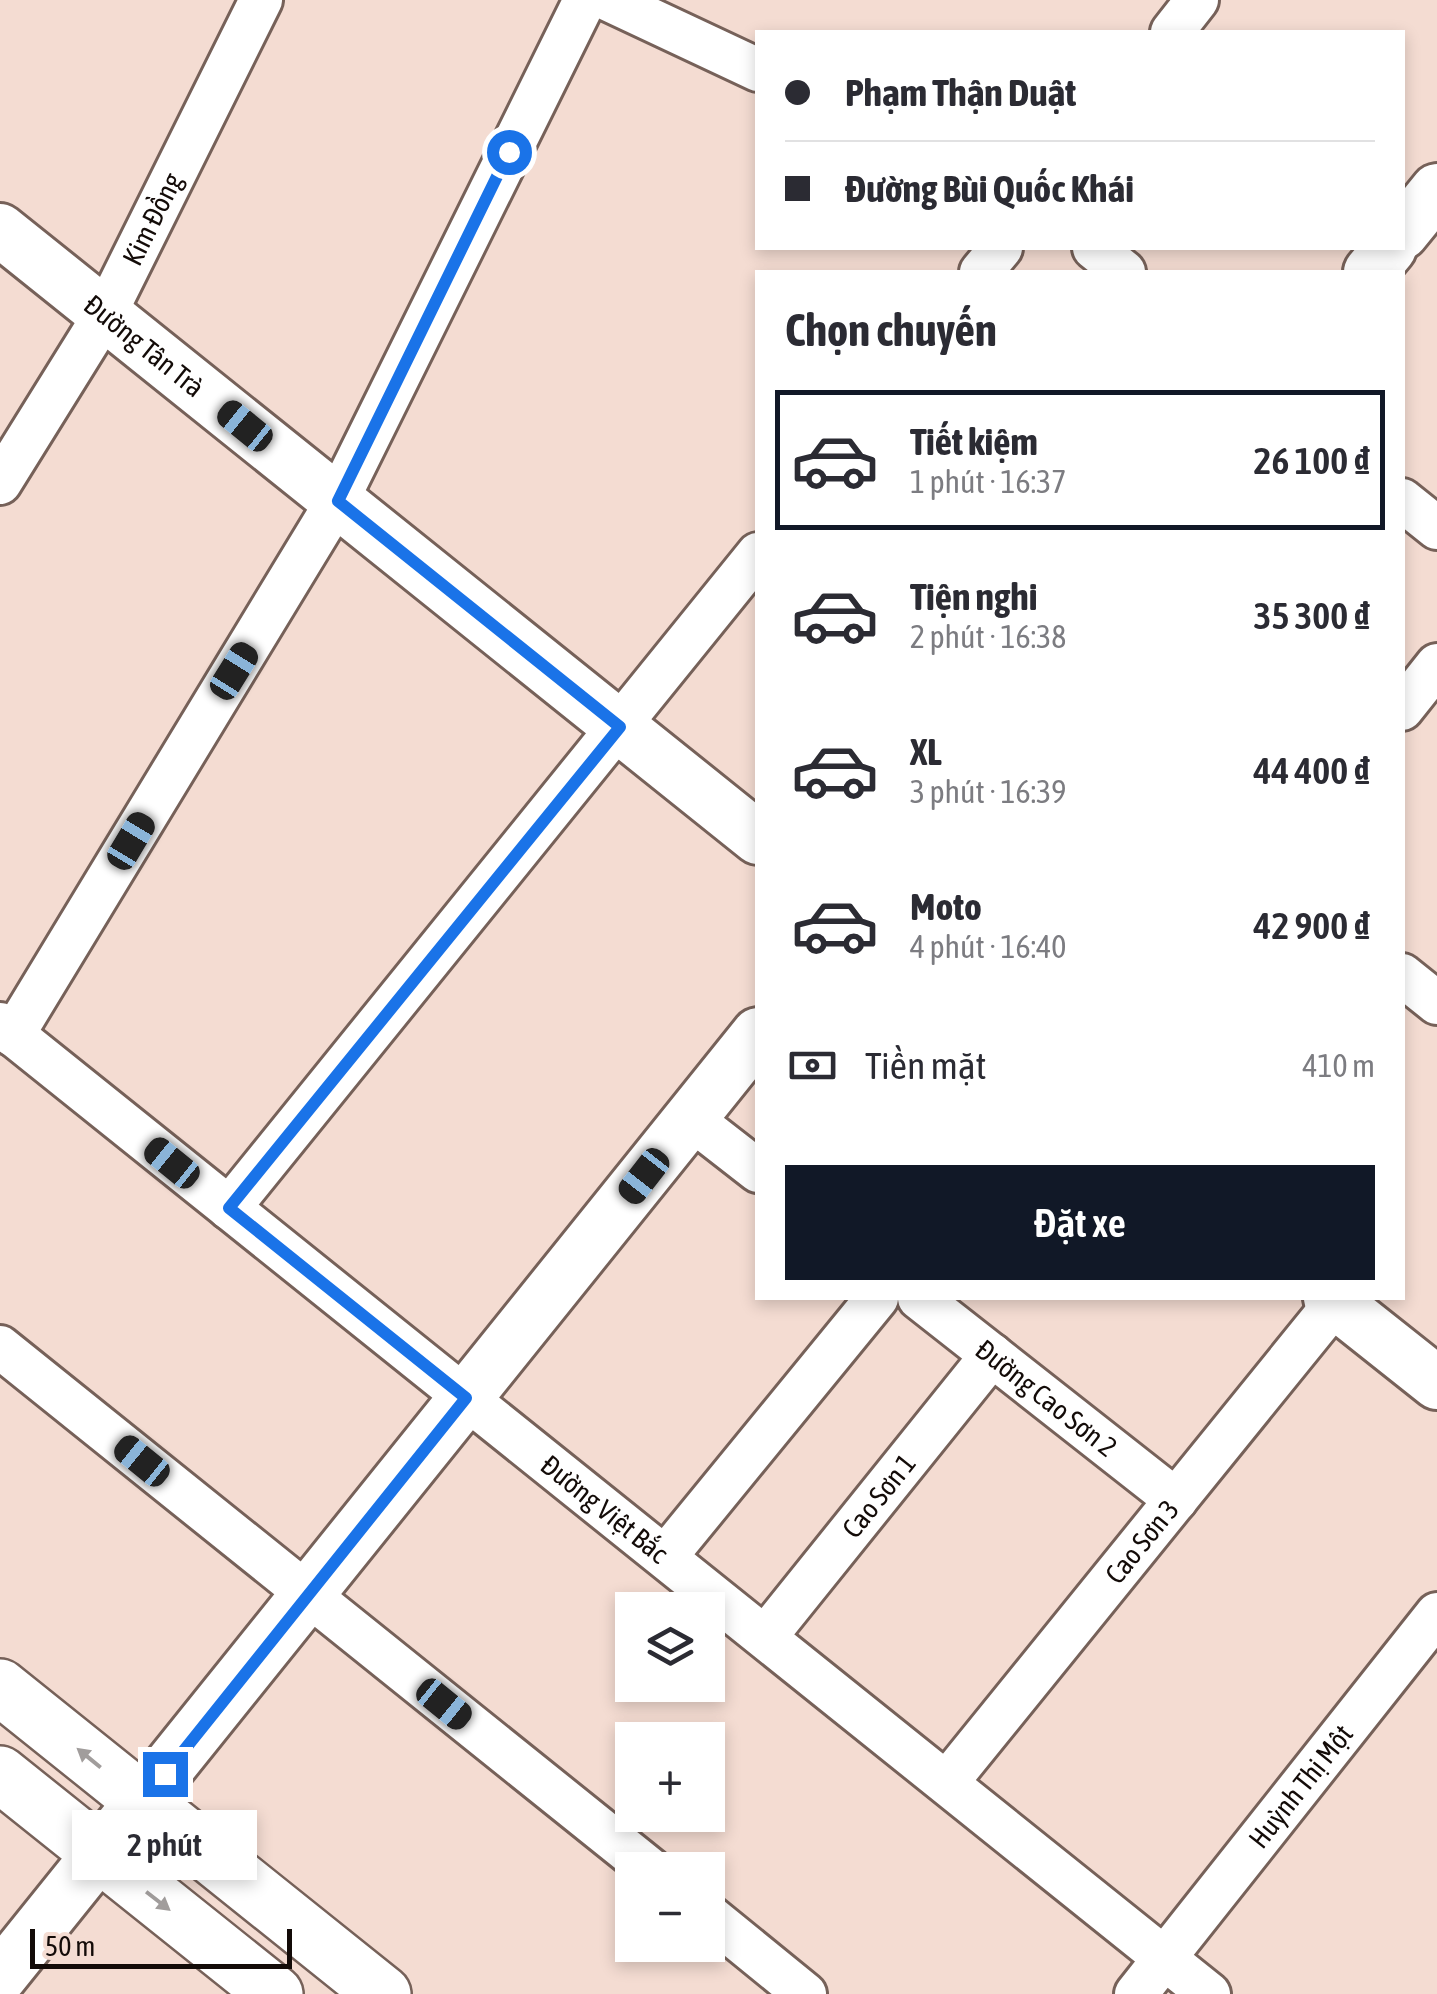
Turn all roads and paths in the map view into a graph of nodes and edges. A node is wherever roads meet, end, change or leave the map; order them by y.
1 (261, 0) edge
2 (585, 0) edge
3 (608, 0) edge
4 (1198, 0) edge
5 (1174, 30) edge
6 (755, 69) edge
7 (1437, 190) edge
8 (1405, 228) edge
9 (0, 230) edge
10 (999, 250) edge
11 (1096, 250) edge
12 (1388, 250) edge
13 (983, 270) edge
14 (1122, 270) edge
15 (1372, 270) edge
16 (105, 314) junction
17 (0, 484) edge
18 (338, 501) junction
19 (1405, 502) edge
20 (1437, 528) edge
21 (755, 558) edge
22 (1437, 664) edge
23 (1405, 705) edge
24 (620, 727) junction
25 (755, 836) edge
26 (1405, 977) edge
27 (1437, 1002) edge
28 (7, 1029) edge
29 (755, 1038) edge
30 (690, 1118) junction
31 (755, 1169) edge
32 (229, 1208) junction
33 (874, 1300) edge
34 (922, 1300) edge
35 (1333, 1300) edge
36 (0, 1347) edge
37 (992, 1355) junction
38 (1437, 1383) edge
39 (466, 1398) junction
40 (1176, 1500) junction
41 (666, 1556) junction
42 (309, 1596) junction
43 (1437, 1614) edge
44 (766, 1636) junction
45 (0, 1687) edge
46 (0, 1774) edge
47 (948, 1781) junction
48 (142, 1801) junction
49 (629, 1852) edge
50 (100, 1854) junction
51 (725, 1930) edge
52 (1165, 1958) junction
53 (0, 1977) edge
54 (275, 1994) edge
55 (383, 1994) edge
56 (806, 1994) edge
57 (1136, 1994) edge
58 (1209, 1994) edge

1 - 16 street, Kim Đồng
2 - 18 street
3 - 6 street
4 - 5 street
7 - 8 street
9 - 16 street, Đường Tân Trà
10 - 13 street
11 - 14 street
12 - 15 street
16 - 17 street, Kim Đồng
16 - 18 street, Đường Tân Trà
18 - 24 street, Đường Tân Trà
18 - 28 street
19 - 20 street
21 - 24 street
22 - 23 street
24 - 25 street, Đường Tân Trà
24 - 32 street
26 - 27 street
28 - 32 street, Đường Việt Bắc
29 - 30 street
30 - 31 street
30 - 39 street
32 - 39 street, Đường Việt Bắc
33 - 41 street
34 - 37 street, Đường Cao Sơn 2
35 - 38 street
35 - 40 street, Cao Sơn 3
36 - 42 street
37 - 40 street, Đường Cao Sơn 2
37 - 44 street, Cao Sơn 1
39 - 41 street, Đường Việt Bắc
39 - 42 street
40 - 47 street, Cao Sơn 3
41 - 44 street, Đường Việt Bắc
42 - 48 street
42 - 49 street
43 - 52 street, Huỳnh Thị Một
44 - 47 street, Đường Việt Bắc
48 -> 45 main road
46 - 50 main road
47 - 52 street, Đường Việt Bắc
48 - 50 street
48 - 55 main road
50 - 53 street
50 -> 54 main road
51 - 56 street
52 - 57 street, Huỳnh Thị Một
52 - 58 street, Đường Việt Bắc

